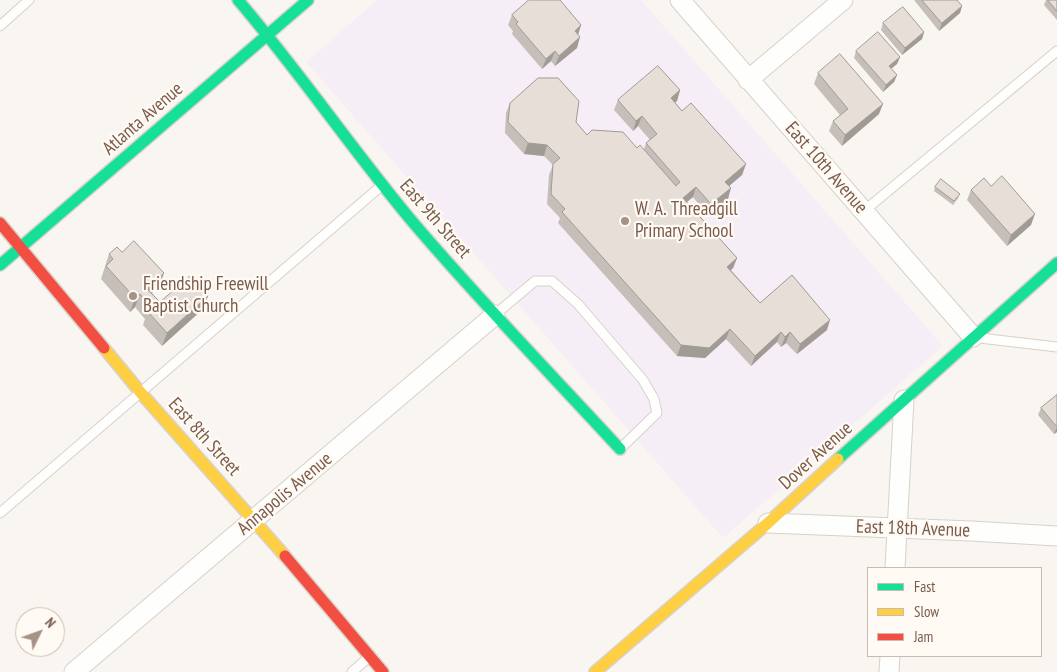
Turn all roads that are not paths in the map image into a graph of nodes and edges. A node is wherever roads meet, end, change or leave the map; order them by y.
1 (29, 0) edge
2 (238, 0) edge
3 (308, 0) edge
4 (680, 0) edge
5 (844, 0) edge
6 (0, 26) edge
7 (268, 35) junction
8 (1057, 51) edge
9 (748, 80) junction
10 (383, 185) junction
11 (864, 212) junction
12 (0, 223) edge
13 (21, 247) junction
14 (1057, 263) edge
15 (0, 265) edge
16 (495, 315) junction
17 (973, 337) junction
18 (1057, 347) edge
19 (141, 393) junction
20 (904, 400) junction
21 (620, 449) joint
22 (0, 513) edge
23 (254, 519) junction
24 (768, 523) junction
25 (898, 529) junction
26 (1057, 536) edge
27 (895, 567) edge
28 (370, 656) junction
29 (890, 657) edge
30 (74, 672) edge
31 (352, 672) edge
32 (383, 672) edge
33 (595, 672) edge
34 (889, 672) edge

1 - 6 lane
2 - 7 street, East 9th Street
3 - 7 street, Atlanta Avenue
4 - 9 street, East 10th Avenue
5 - 9 street
7 - 10 street, East 9th Street
7 - 13 street, Atlanta Avenue
8 - 11 lane
9 - 11 street, East 10th Avenue
10 - 16 street, East 9th Street
10 - 19 lane
11 - 17 street, East 10th Avenue
12 - 13 street, East 8th Street
13 - 15 street, Atlanta Avenue
13 - 19 street, East 8th Street
14 - 17 street, Dover Avenue
16 - 21 street, East 9th Street
16 - 21 lane
16 - 23 street, Annapolis Avenue
17 - 18 lane
17 - 20 street, Dover Avenue
19 - 22 lane
19 - 23 street, East 8th Street
20 - 24 street, Dover Avenue
20 - 25 street
23 - 28 street, East 8th Street
23 - 30 street, Annapolis Avenue
24 - 25 street, East 18th Avenue
24 - 33 street, Dover Avenue
25 - 26 street, East 18th Avenue
25 - 27 street
28 - 31 lane
28 - 32 street, East 8th Street
29 - 34 street

